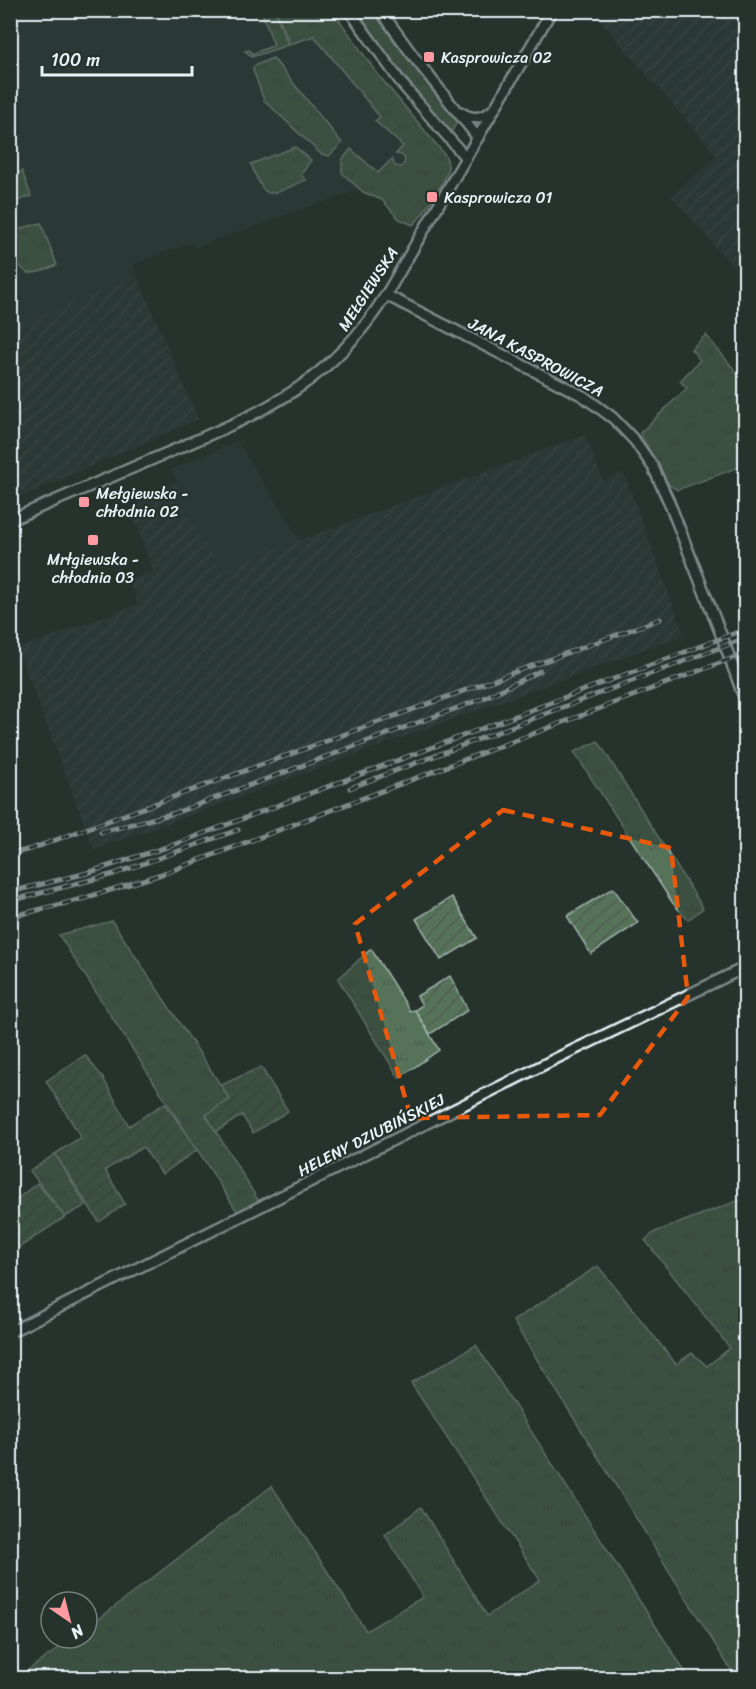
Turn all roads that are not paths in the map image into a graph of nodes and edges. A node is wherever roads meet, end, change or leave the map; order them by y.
1 (349, 10) edge
2 (380, 10) edge
3 (552, 10) edge
4 (455, 108) junction
5 (495, 108) junction
6 (478, 138) junction
7 (466, 158) junction
8 (386, 295) junction
9 (10, 520) edge
10 (746, 703) edge
11 (746, 967) edge
12 (10, 1332) edge

1 - 7 street
2 - 4 street
3 - 5 street, MEŁGIEWSKA
4 - 5 street
4 - 6 street
5 - 6 street, MEŁGIEWSKA
6 - 7 street, MEŁGIEWSKA
7 - 8 street, MEŁGIEWSKA
8 - 9 street, MEŁGIEWSKA
8 - 10 street, JANA KASPROWICZA
11 - 12 street, HELENY DZIUBIŃSKIEJ

